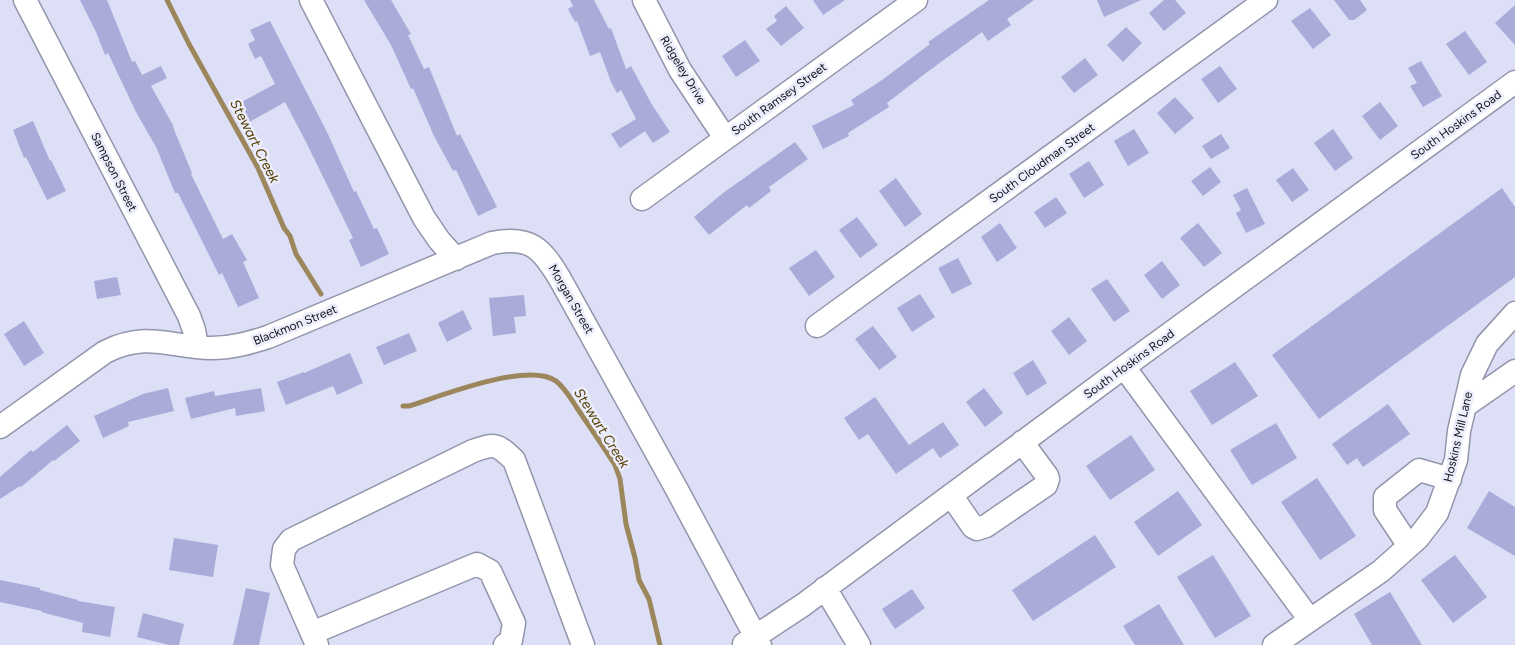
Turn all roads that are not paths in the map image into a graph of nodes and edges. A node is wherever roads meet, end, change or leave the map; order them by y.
1 (25, 0) edge
2 (311, 0) edge
3 (644, 0) edge
4 (1266, 0) edge
5 (906, 3) edge
6 (1515, 82) edge
7 (725, 138) junction
8 (642, 199) dead end
9 (456, 259) junction
10 (1515, 314) edge
11 (818, 326) dead end
12 (196, 346) junction
13 (1124, 367) junction
14 (1515, 371) edge
15 (1465, 406) junction
16 (0, 427) edge
17 (1022, 442) junction
18 (1450, 479) junction
19 (951, 495) junction
20 (1409, 546) junction
21 (825, 588) junction
22 (1310, 620) junction
23 (315, 639) edge
24 (753, 642) edge
25 (505, 645) edge
26 (583, 645) edge
27 (859, 645) edge
28 (1274, 645) edge

1 - 12 street, Sampson Street
2 - 9 street
3 - 7 street, Ridgeley Drive
4 - 11 street, South Cloudman Street
5 - 7 street, South Ramsey Street
6 - 13 street, South Hoskins Road
7 - 8 street, South Ramsey Street
9 - 12 street, Blackmon Street
9 - 24 street, Morgan Street
10 - 15 street, Hoskins Mill Lane
12 - 16 street, Blackmon Street
13 - 17 street, South Hoskins Road
13 - 22 street
14 - 15 street
15 - 18 street, Hoskins Mill Lane
17 - 19 street, South Hoskins Road
17 - 19 street
18 - 20 street, Hoskins Mill Lane
18 - 20 street
19 - 21 street, South Hoskins Road
20 - 22 street, Hoskins Mill Lane
21 - 24 street, South Hoskins Road
21 - 27 street
22 - 28 street, Hoskins Mill Lane
23 - 25 street
23 - 26 street

